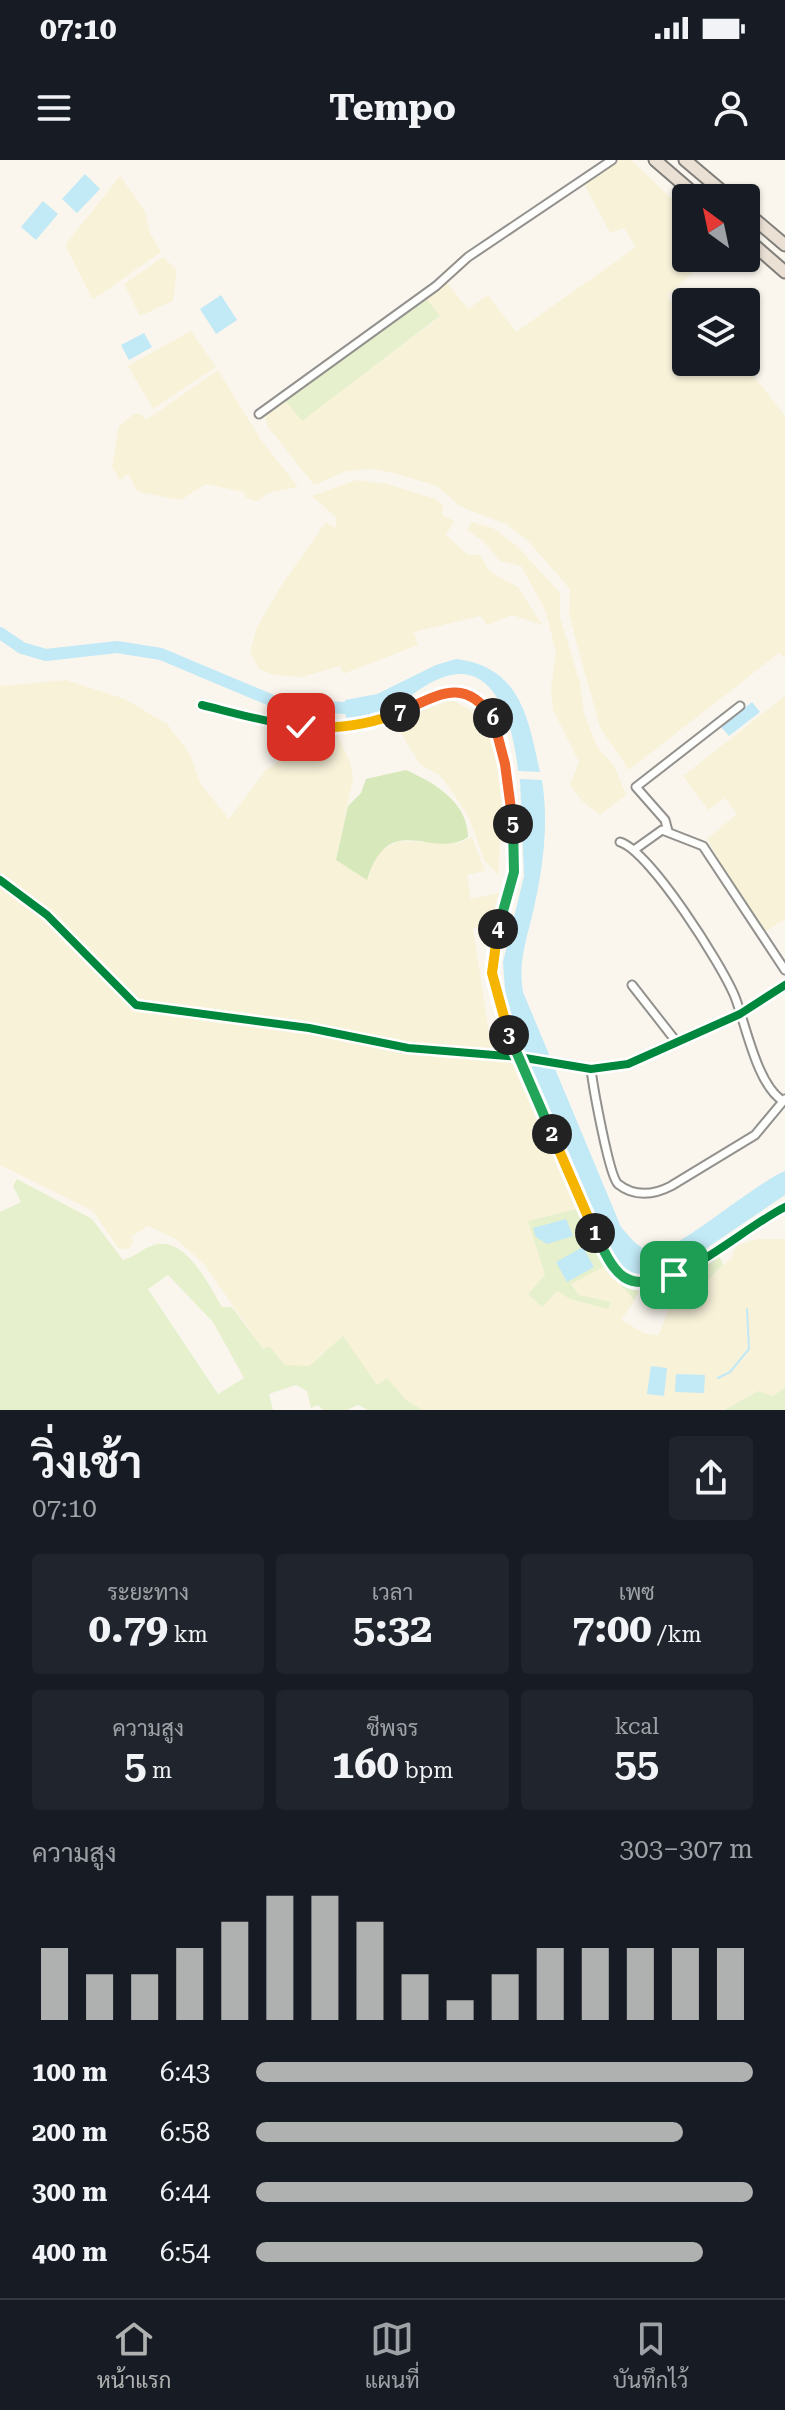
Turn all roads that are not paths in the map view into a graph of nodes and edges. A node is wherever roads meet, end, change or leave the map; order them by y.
1 (612, 160) edge
2 (655, 160) edge
3 (685, 160) edge
4 (683, 184) edge
5 (713, 184) edge
6 (760, 224) edge
7 (785, 245) edge
8 (760, 250) edge
9 (785, 272) edge
10 (259, 414) dead end
11 (202, 705) dead end
12 (740, 706) dead end
13 (668, 831) junction
14 (620, 842) dead end
15 (634, 850) junction
16 (0, 880) edge
17 (785, 970) edge
18 (632, 985) dead end
19 (785, 985) edge
20 (740, 1014) junction
21 (675, 1040) junction
22 (518, 1057) junction
23 (591, 1069) junction
24 (784, 1100) edge
25 (785, 1207) edge

1 - 10 street
2 - 4 highway
3 - 5 highway
6 - 7 highway
8 - 9 highway
11 - 22 street
12 - 13 street
13 - 15 street
13 - 17 street
14 - 15 street
15 - 20 street
16 - 22 street
18 - 21 street
19 - 20 street
20 - 21 street
20 - 24 street
21 - 23 street
22 - 23 street
22 - 25 street
23 - 24 street

